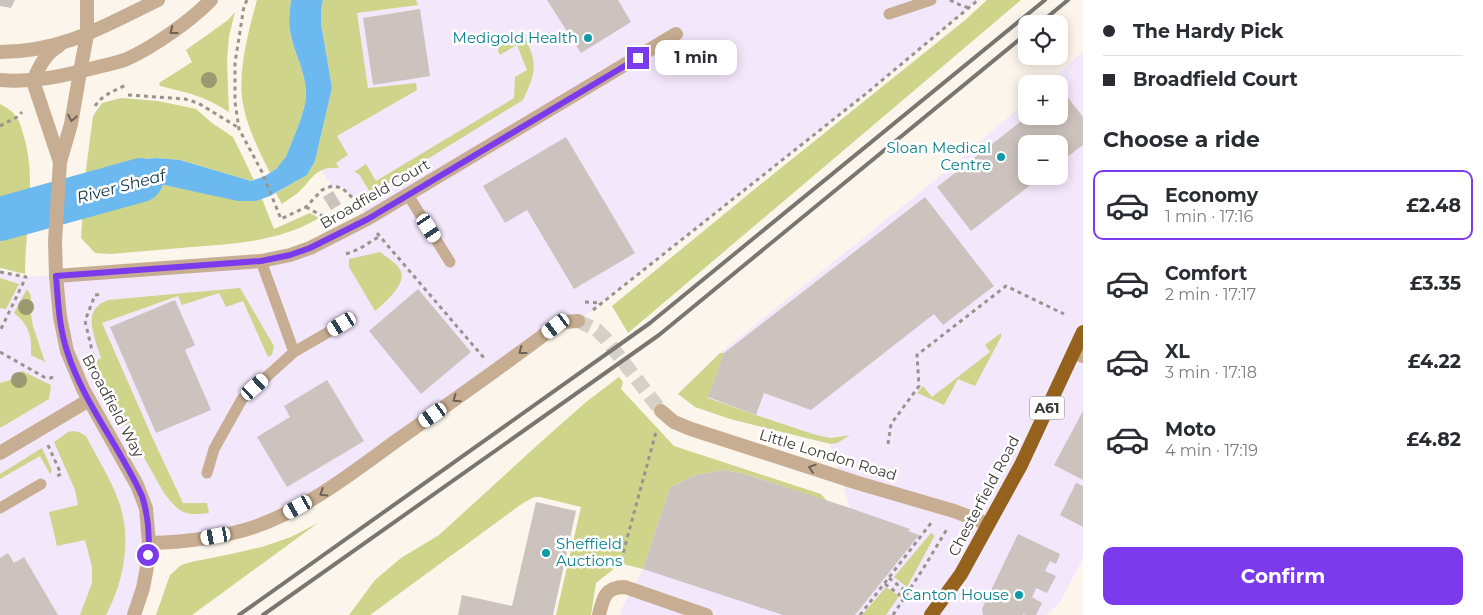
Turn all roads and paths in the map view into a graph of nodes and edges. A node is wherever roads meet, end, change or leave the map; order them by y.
1 (87, 0) edge
2 (158, 0) edge
3 (211, 0) edge
4 (246, 0) edge
5 (931, 0) edge
6 (950, 0) edge
7 (978, 0) edge
8 (969, 8) junction
9 (889, 14) dead end
10 (676, 34) dead end
11 (87, 35) junction
12 (61, 44) junction
13 (0, 52) edge
14 (80, 72) junction
15 (0, 80) edge
16 (33, 81) junction
17 (128, 94) dead end
18 (240, 129) junction
19 (60, 168) junction
20 (408, 195) junction
21 (368, 219) junction
22 (380, 236) junction
23 (342, 255) dead end
24 (261, 261) junction
25 (450, 262) dead end
26 (0, 272) edge
27 (56, 276) junction
28 (104, 294) dead end
29 (1064, 314) dead end
30 (351, 319) dead end
31 (578, 321) joint
32 (0, 330) edge
33 (1083, 332) edge
34 (0, 352) edge
35 (294, 352) junction
36 (1078, 354) edge
37 (75, 371) junction
38 (496, 371) junction
39 (89, 400) junction
40 (660, 411) joint
41 (41, 428) junction
42 (888, 444) dead end
43 (0, 452) edge
44 (207, 473) dead end
45 (41, 484) joint
46 (0, 508) edge
47 (954, 511) junction
48 (932, 523) dead end
49 (988, 524) junction
50 (149, 543) junction
51 (889, 578) junction
52 (885, 584) junction
53 (612, 588) junction
54 (908, 593) junction
55 (904, 598) junction
56 (934, 614) edge
57 (134, 615) edge
58 (599, 615) edge
59 (706, 615) edge
60 (860, 615) edge
61 (893, 615) edge

1 - 11 street, Broadfield Way
2 - 11 street
3 -> 14 street
4 - 18 path
5 - 9 lane
6 - 8 path
7 - 8 path
8 - 31 path
10 - 20 street, Broadfield Court
11 - 12 street
11 - 14 street, Broadfield Way
12 - 13 street
12 - 16 street
14 - 16 street
14 -> 19 street, Broadfield Way
15 - 16 street
16 - 19 street, Broadfield Way
17 - 18 path
18 - 21 path
19 - 27 street, Broadfield Way
20 - 21 street, Broadfield Court
20 - 25 lane
21 - 22 path
21 - 24 street, Broadfield Court
22 - 23 path
22 - 38 path
24 - 27 street, Broadfield Court
24 - 35 lane
26 - 32 path
27 - 37 street, Broadfield Way
28 - 37 path
29 - 42 path
30 - 35 lane
31 -> 38 street
33 - 36 highway, Chesterfield Road / A61
34 - 37 path
35 - 44 lane
36 - 49 highway, Chesterfield Road / A61
37 - 39 street, Broadfield Way
38 -> 50 street
39 - 41 street
39 - 50 street, Broadfield Way
47 -> 40 street, Little London Road
40 - 53 path
41 - 43 street
41 - 45 path
45 - 46 lane
47 - 49 street, Little London Road
47 - 54 path
48 - 51 path
49 - 56 highway, Chesterfield Road / A61
50 - 57 street
51 - 52 path
51 - 54 path
52 - 55 path
52 - 60 path
53 - 58 street
53 - 59 street
54 - 55 path
55 - 61 path

